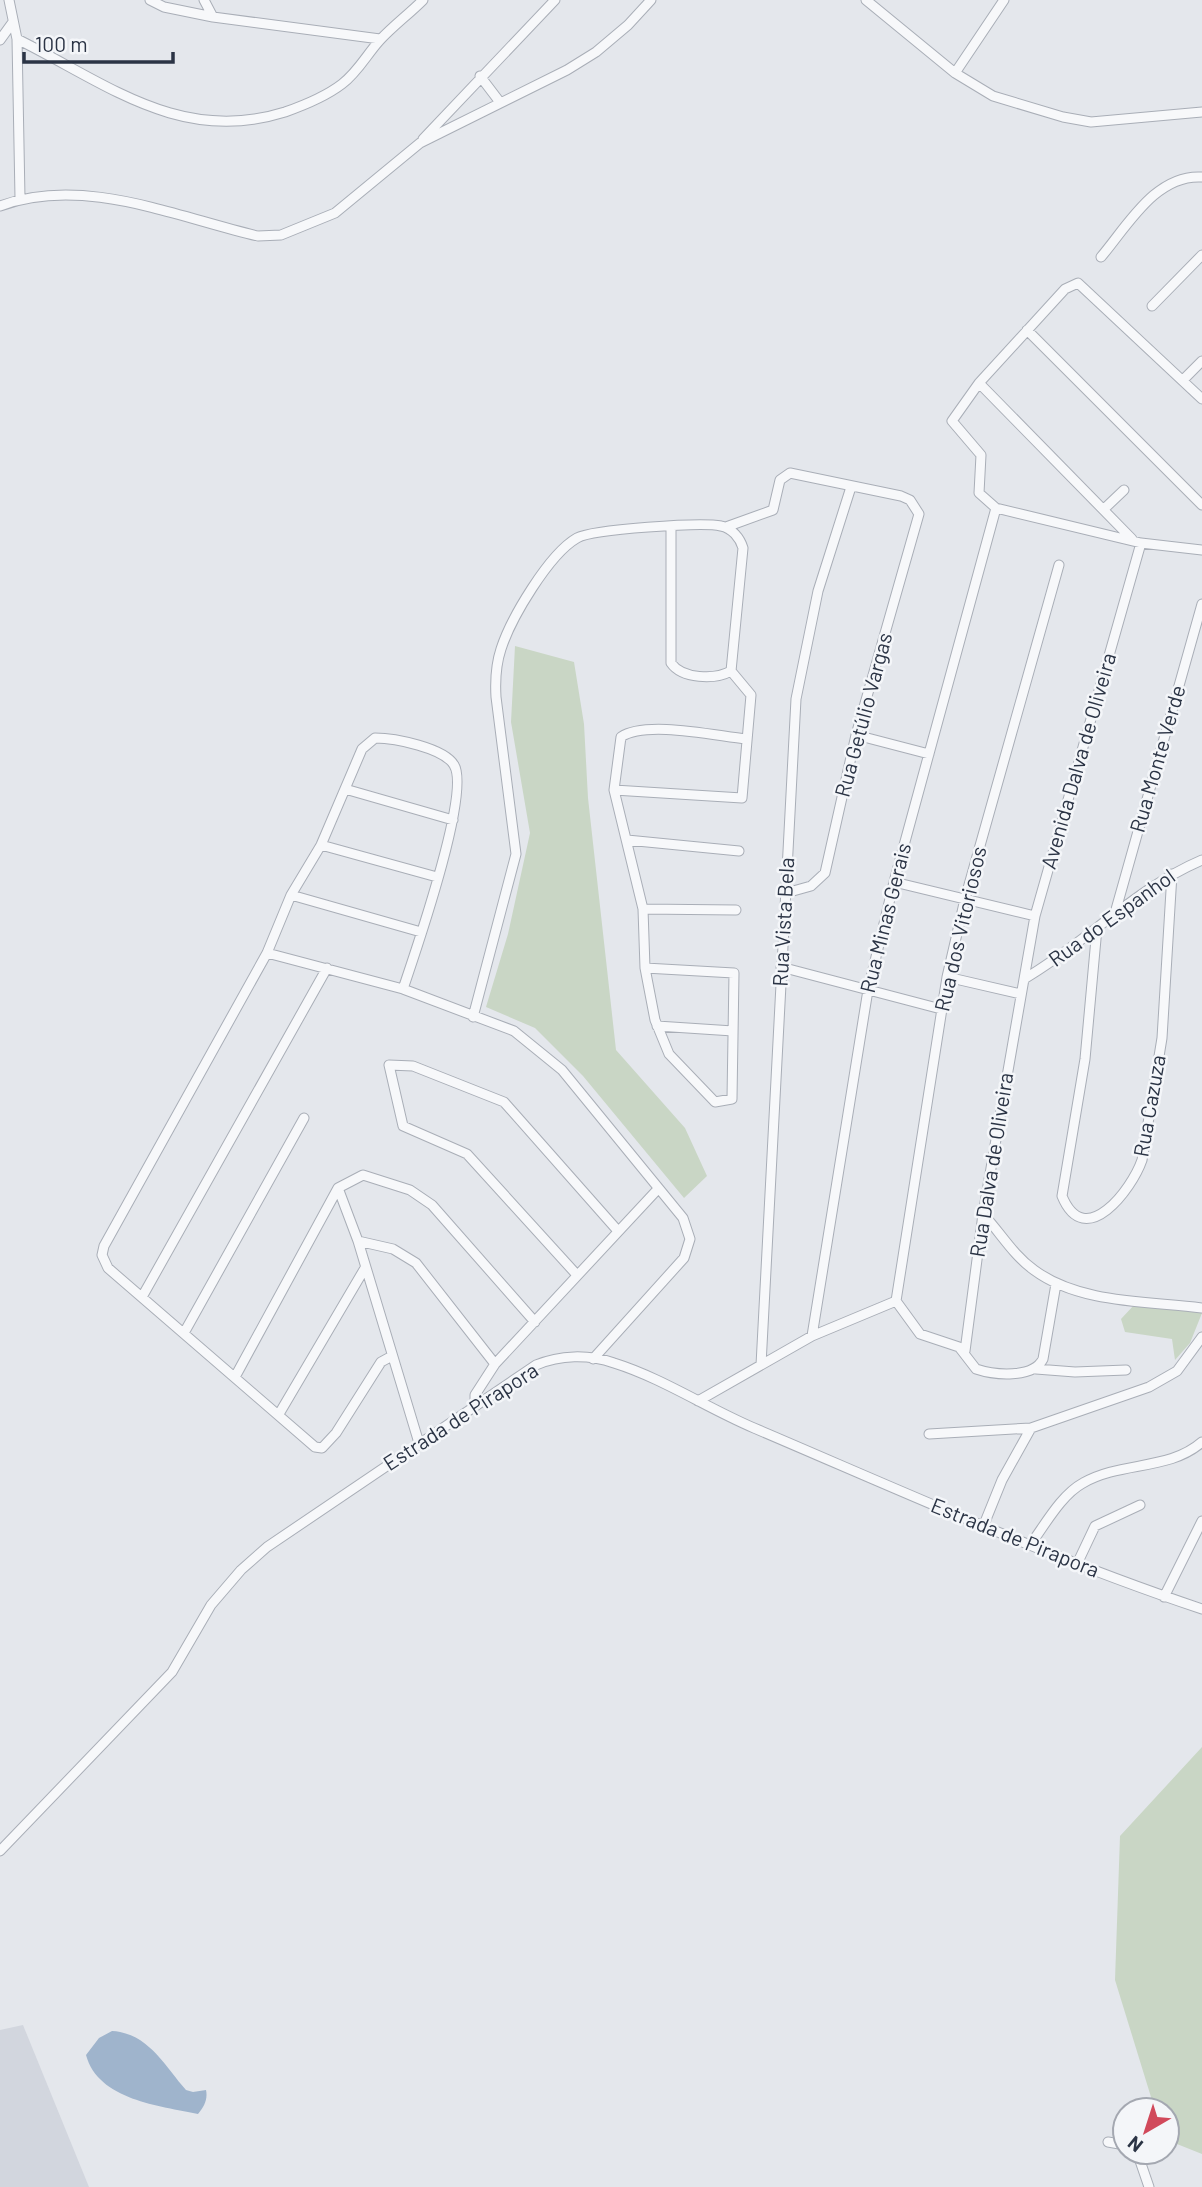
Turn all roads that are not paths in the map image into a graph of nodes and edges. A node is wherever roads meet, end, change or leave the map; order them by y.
1 (9, 0) edge
2 (150, 0) edge
3 (204, 0) edge
4 (423, 0) edge
5 (555, 0) edge
6 (651, 0) edge
7 (866, 0) edge
8 (1004, 0) edge
9 (213, 17) junction
10 (13, 22) junction
11 (17, 39) junction
12 (380, 39) junction
13 (0, 40) edge
14 (955, 73) junction
15 (480, 76) junction
16 (499, 101) junction
17 (1202, 112) edge
18 (420, 143) junction
19 (1202, 177) edge
20 (20, 198) junction
21 (0, 206) edge
22 (1202, 255) edge
23 (1101, 257) dead end
24 (1152, 306) dead end
25 (1027, 330) junction
26 (1202, 361) edge
27 (1183, 380) junction
28 (979, 383) junction
29 (1202, 399) edge
30 (851, 487) junction
31 (1124, 490) dead end
32 (1202, 505) edge
33 (996, 508) junction
34 (1104, 509) junction
35 (671, 527) junction
36 (726, 527) junction
37 (1137, 541) junction
38 (1202, 550) edge
39 (1059, 565) dead end
40 (1202, 604) edge
41 (731, 671) junction
42 (856, 735) junction
43 (746, 740) junction
44 (929, 754) junction
45 (345, 789) junction
46 (614, 790) junction
47 (453, 820) junction
48 (627, 841) junction
49 (321, 845) junction
50 (739, 851) dead end
51 (1202, 860) edge
52 (1172, 874) junction
53 (438, 877) junction
54 (894, 882) junction
55 (786, 893) junction
56 (291, 895) junction
57 (965, 899) junction
58 (643, 909) junction
59 (736, 910) dead end
60 (1115, 913) junction
61 (1035, 916) junction
62 (1097, 928) junction
63 (421, 932) junction
64 (267, 953) junction
65 (781, 967) junction
66 (327, 968) junction
67 (645, 968) junction
68 (947, 977) junction
69 (1024, 979) junction
70 (403, 989) junction
71 (868, 990) junction
72 (1021, 994) junction
73 (941, 1009) junction
74 (473, 1017) junction
75 (657, 1026) junction
76 (733, 1031) junction
77 (304, 1118) dead end
78 (338, 1188) junction
79 (657, 1190) junction
80 (983, 1214) junction
81 (618, 1231) junction
82 (358, 1241) junction
83 (365, 1268) junction
84 (577, 1275) junction
85 (1056, 1284) junction
86 (142, 1297) junction
87 (896, 1301) junction
88 (1202, 1308) edge
89 (535, 1322) junction
90 (184, 1333) junction
91 (812, 1336) junction
92 (1202, 1337) edge
93 (965, 1350) junction
94 (392, 1356) junction
95 (593, 1359) junction
96 (495, 1364) junction
97 (761, 1364) junction
98 (1036, 1369) junction
99 (1126, 1370) dead end
100 (235, 1377) junction
101 (698, 1401) junction
102 (475, 1406) junction
103 (279, 1414) junction
104 (1031, 1428) junction
105 (929, 1434) dead end
106 (1202, 1442) edge
107 (419, 1443) junction
108 (1140, 1505) dead end
109 (1202, 1521) edge
110 (983, 1527) junction
111 (1030, 1545) junction
112 (1077, 1564) junction
113 (1164, 1597) junction
114 (1202, 1609) edge
115 (0, 1851) edge
116 (1108, 2142) dead end
117 (1111, 2143) edge
118 (1142, 2166) edge
119 (1149, 2187) edge

1 - 10 street
2 - 9 street
3 - 9 street
4 - 12 street
5 - 15 street
6 - 16 street
7 - 14 street
8 - 14 street
9 - 12 street
10 - 11 street
10 - 13 street
11 - 12 street
11 - 20 street
14 - 17 street
15 - 16 street
15 - 18 street
16 - 18 street
18 - 20 street
19 - 23 street
20 - 21 street
22 - 24 street
25 - 27 street
25 - 28 street
25 - 32 street
26 - 27 street
27 - 29 street
28 - 33 street
28 - 34 street
30 - 36 street
30 - 42 street, Rua Getúlio Vargas
30 - 55 street, Rua Vista Bela
31 - 34 street
33 - 37 street
33 - 44 street, Rua Minas Gerais
34 - 37 street
35 - 36 street
35 - 41 street
35 - 74 street
36 - 41 street
37 - 38 street
37 - 61 street, Avenida Dalva de Oliveira
39 - 57 street, Rua dos Vitoriosos
40 - 60 street, Rua Monte Verde
41 - 43 street
42 - 44 street
42 - 55 street, Rua Getúlio Vargas
43 - 46 street
43 - 46 street
44 - 54 street, Rua Minas Gerais
45 - 47 street
45 - 47 street
45 - 49 street
46 - 48 street
47 - 53 street
48 - 50 street
48 - 58 street
49 - 53 street
49 - 56 street
51 - 52 street, Rua do Espanhol
52 - 60 street, Rua do Espanhol
52 - 62 street, Rua Cazuza
53 - 63 street
54 - 57 street
54 - 71 street, Rua Minas Gerais
55 - 65 street, Rua Vista Bela
56 - 63 street
56 - 64 street
57 - 61 street
57 - 68 street, Rua dos Vitoriosos
58 - 59 street
58 - 67 street
60 - 62 street, Rua do Espanhol
61 - 69 street, Avenida Dalva de Oliveira
62 - 69 street, Rua do Espanhol
63 - 70 street
64 - 66 street
64 - 86 street
65 - 71 street
65 - 97 street, Rua Vista Bela
66 - 70 street
66 - 86 street
67 - 75 street
67 - 76 street
68 - 72 street
68 - 73 street, Rua dos Vitoriosos
69 - 72 street, Rua Dalva de Oliveira
70 - 74 street
71 - 73 street
71 - 91 street, Rua Minas Gerais
72 - 80 street, Rua Dalva de Oliveira
73 - 87 street, Rua dos Vitoriosos
74 - 79 street
75 - 76 street
75 - 76 street
77 - 90 street
78 - 82 street
78 - 89 street
78 - 100 street
79 - 81 street
79 - 95 street
80 - 85 street
80 - 93 street, Rua Dalva de Oliveira
81 - 84 street
81 - 84 street
82 - 83 street
82 - 96 street
83 - 94 street
83 - 103 street
84 - 89 street
85 - 88 street
85 - 98 street
86 - 90 street
87 - 91 street
87 - 93 street
89 - 96 street
90 - 100 street
91 - 97 street
92 - 104 street
93 - 98 street
94 - 103 street
94 - 107 street
95 - 101 street, Estrada de Pirapora
95 - 102 street, Estrada de Pirapora
96 - 102 street
97 - 101 street
98 - 99 street
100 - 103 street
101 - 110 street, Estrada de Pirapora
102 - 107 street, Estrada de Pirapora
104 - 105 street
104 - 110 street
106 - 111 street
107 - 115 street, Estrada de Pirapora
108 - 112 street
109 - 113 street
110 - 111 street, Estrada de Pirapora
111 - 112 street, Estrada de Pirapora
112 - 113 street, Estrada de Pirapora
113 - 114 street, Estrada de Pirapora
116 - 117 street
118 - 119 street

